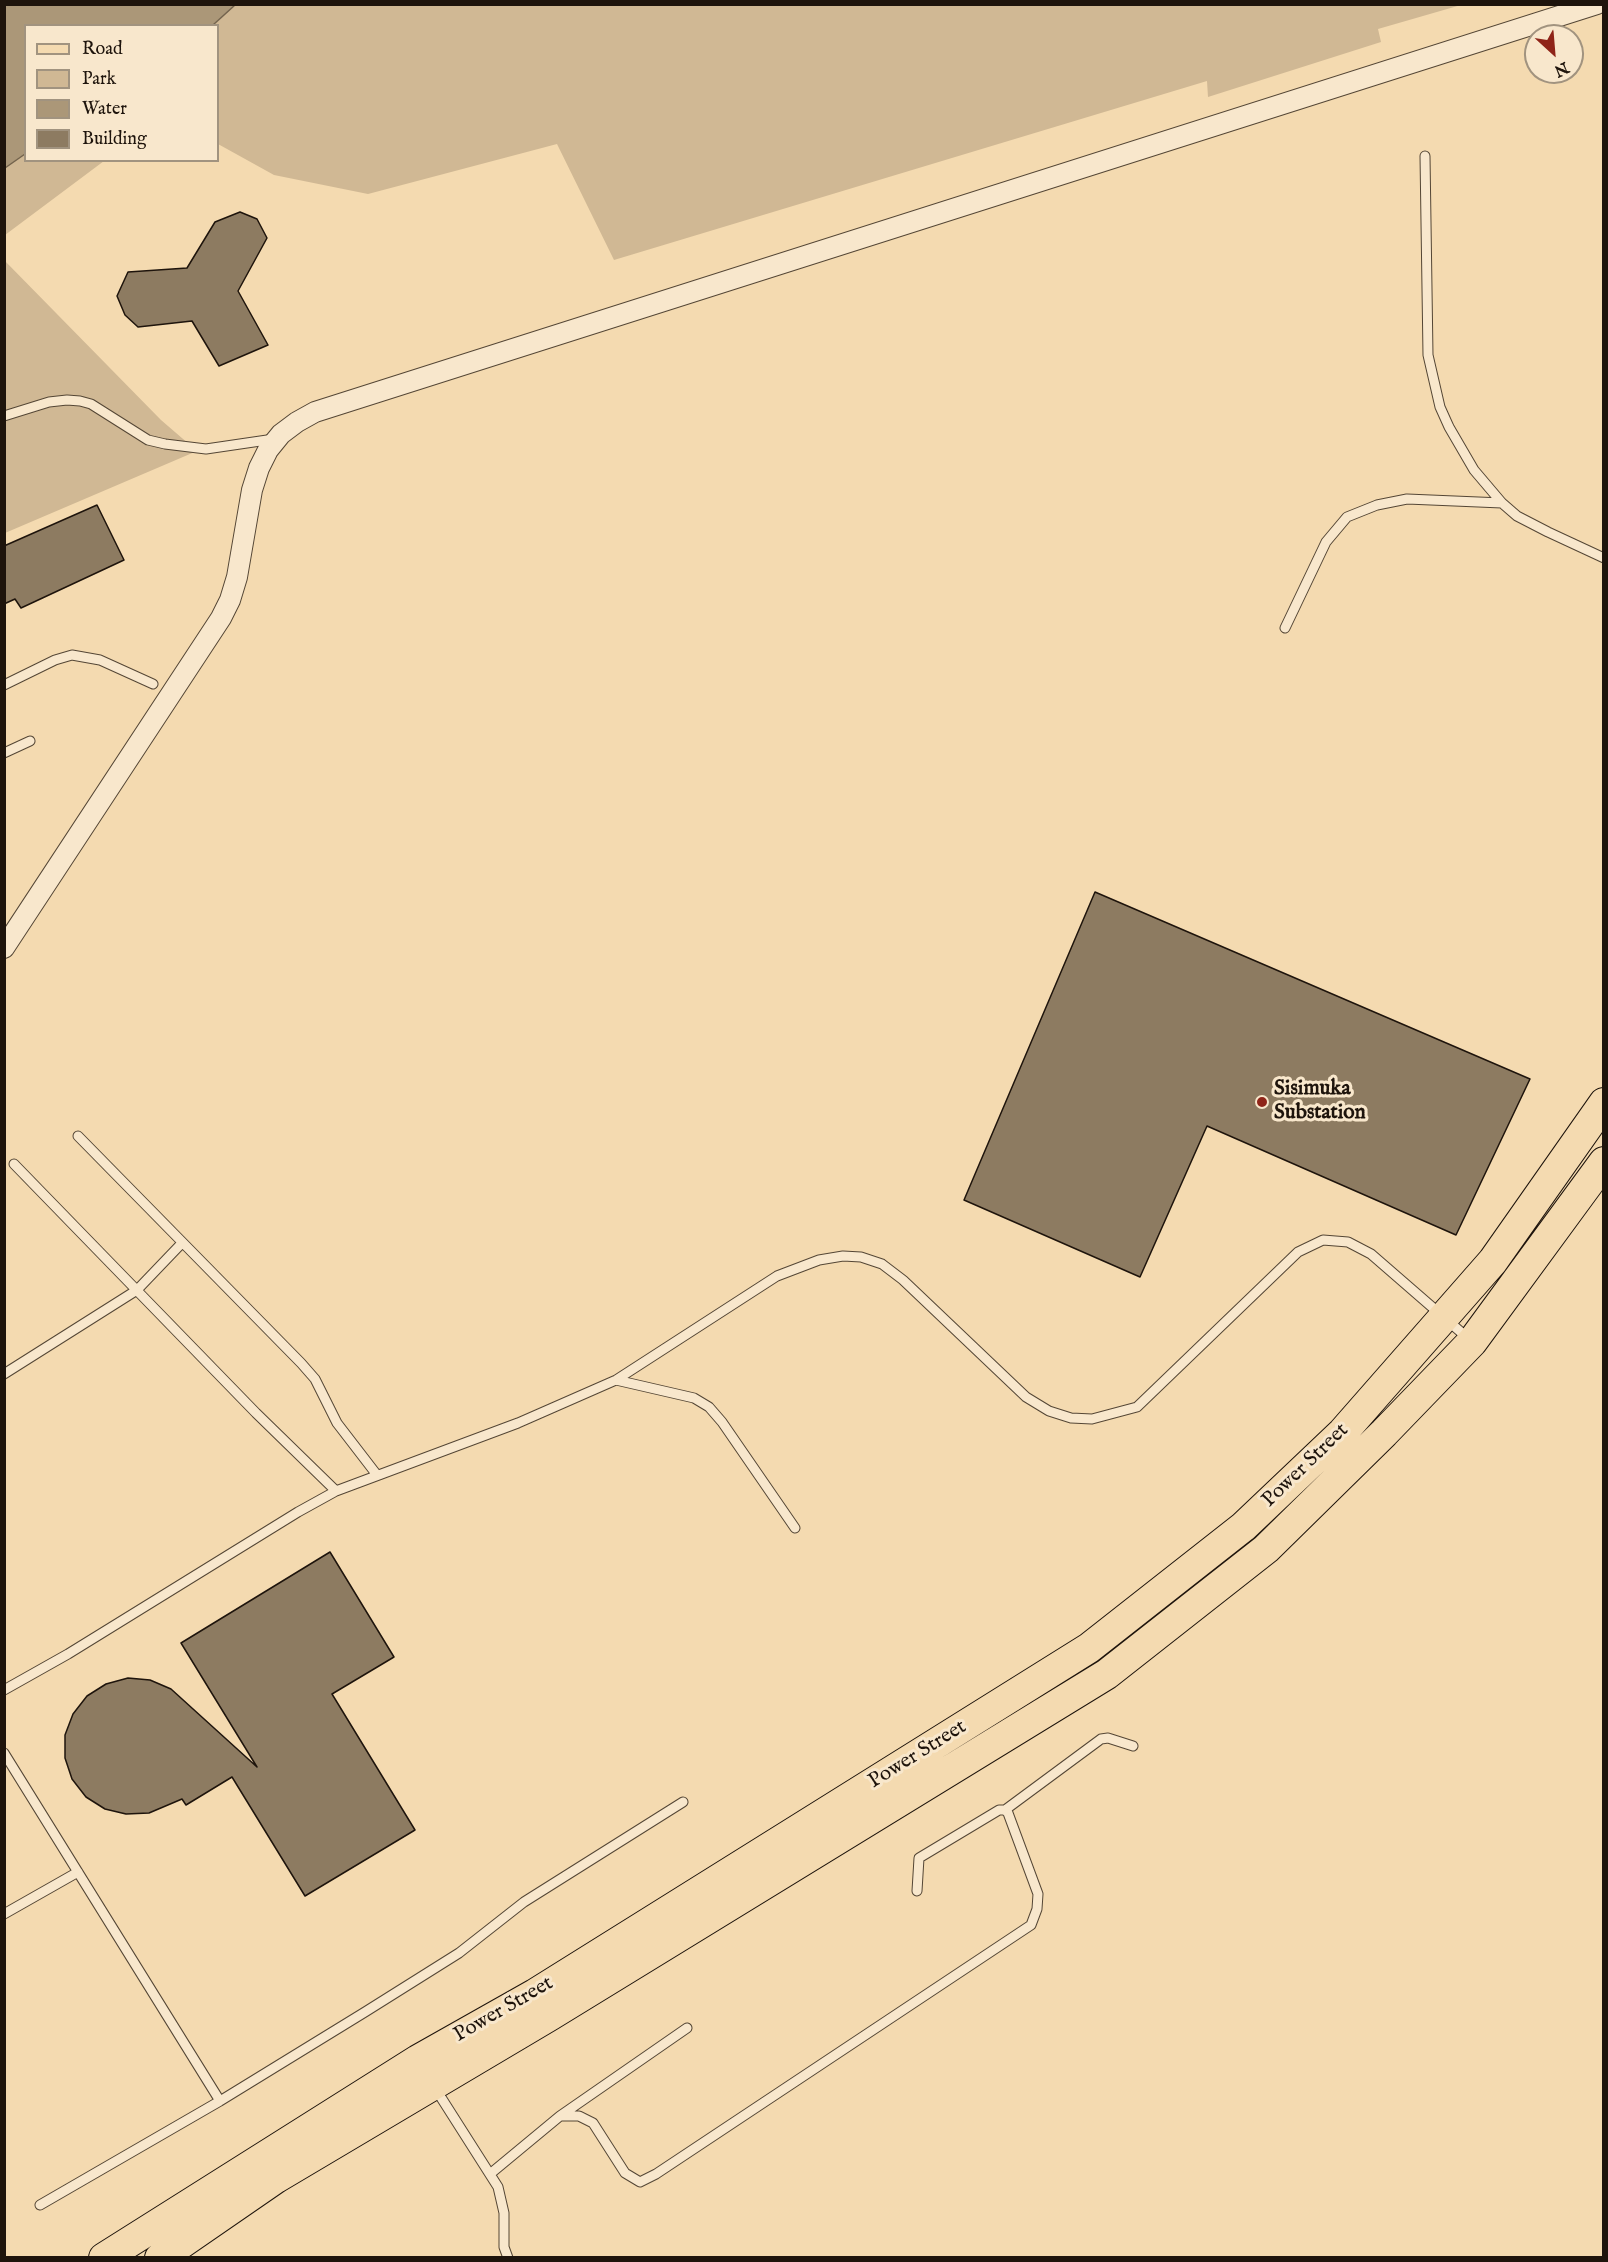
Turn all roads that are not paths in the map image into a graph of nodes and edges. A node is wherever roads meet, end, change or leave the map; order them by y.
1 (1597, 4) edge
2 (1425, 156) dead end
3 (4, 416) edge
4 (277, 439) junction
5 (1502, 503) junction
6 (1604, 558) edge
7 (1286, 628) dead end
8 (153, 684) dead end
9 (4, 685) edge
10 (30, 741) dead end
11 (4, 753) edge
12 (4, 948) edge
13 (1604, 1103) edge
14 (78, 1136) dead end
15 (1604, 1162) edge
16 (14, 1164) dead end
17 (182, 1243) junction
18 (138, 1290) junction
19 (1444, 1319) junction
20 (1472, 1342) junction
21 (4, 1374) edge
22 (616, 1380) junction
23 (377, 1475) junction
24 (336, 1491) junction
25 (1243, 1527) junction
26 (795, 1528) dead end
27 (1266, 1549) junction
28 (4, 1690) edge
29 (1134, 1746) dead end
30 (4, 1753) edge
31 (683, 1802) dead end
32 (1005, 1810) junction
33 (772, 1846) junction
34 (789, 1871) junction
35 (78, 1872) junction
36 (917, 1891) dead end
37 (4, 1914) edge
38 (687, 2028) dead end
39 (425, 2073) junction
40 (220, 2101) junction
41 (560, 2116) junction
42 (490, 2174) junction
43 (276, 2178) junction
44 (40, 2205) dead end
45 (104, 2258) edge
46 (160, 2258) edge
47 (186, 2258) edge
48 (508, 2258) edge

1 - 4 street
2 - 5 lane
3 - 4 lane
4 - 12 street
5 - 6 lane
5 - 7 lane
8 - 9 lane
10 - 11 lane
13 - 19 main road, Power Street
14 - 17 lane
15 - 20 main road, Power Street
16 - 18 lane
17 - 18 lane
17 - 23 lane
18 - 21 lane
18 - 24 lane
19 - 20 lane
19 - 22 lane
19 - 25 main road, Power Street
20 - 27 main road, Power Street
22 - 23 lane
22 - 26 lane
23 - 24 lane
24 - 28 lane
25 - 27 main road
25 - 33 main road, Power Street
27 - 34 main road, Power Street
29 - 32 lane
30 - 35 lane
31 - 40 lane
32 - 36 lane
32 - 41 lane
33 - 34 main road
33 - 39 main road, Power Street
34 - 39 main road, Power Street
35 - 37 lane
35 - 40 lane
38 - 41 lane
39 - 42 lane
39 - 43 main road, Power Street
39 - 45 main road, Power Street
40 - 44 lane
41 - 42 lane
42 - 48 lane
43 - 46 main road, Power Street
43 - 47 main road

